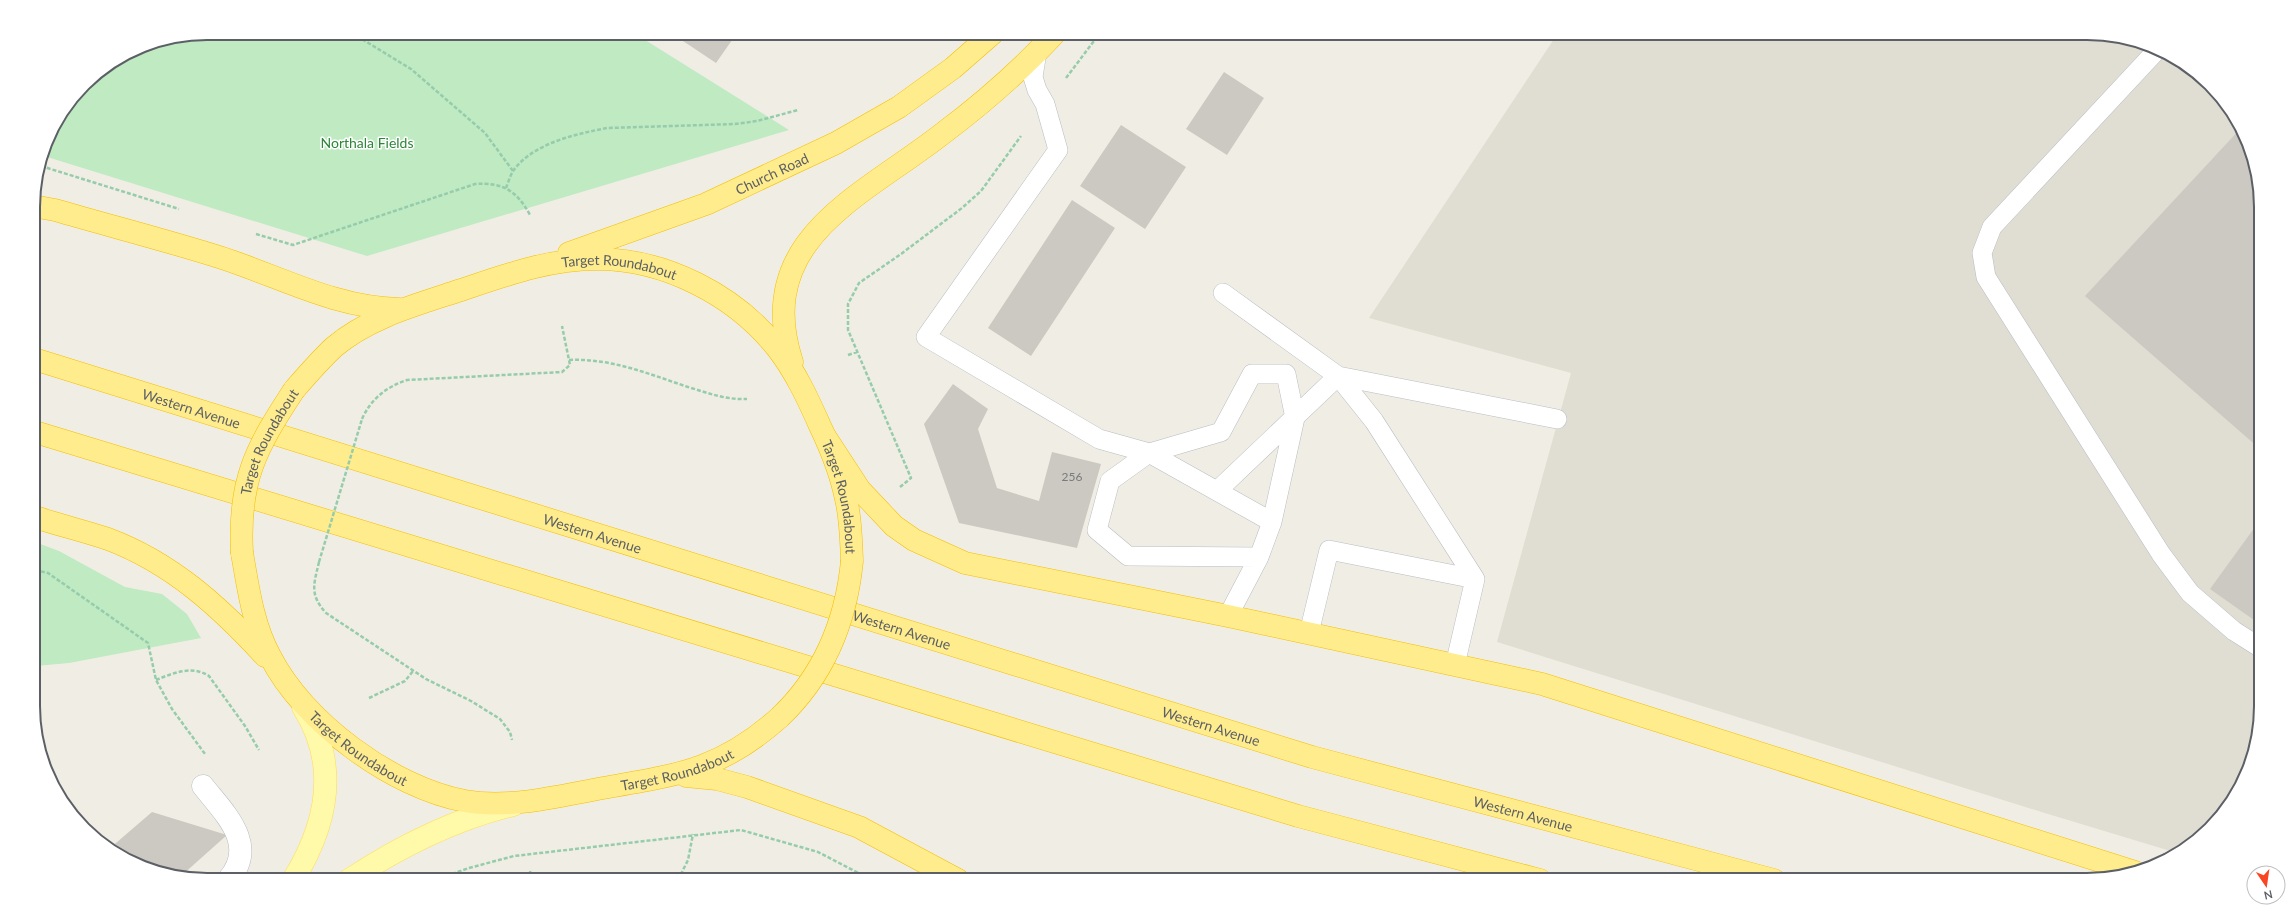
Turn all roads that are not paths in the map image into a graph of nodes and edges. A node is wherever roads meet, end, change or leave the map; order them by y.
1 (985, 40) edge
2 (1048, 40) edge
3 (1037, 52) junction
4 (2153, 54) edge
5 (40, 207) edge
6 (526, 268) junction
7 (1223, 294) dead end
8 (406, 309) junction
9 (40, 361) edge
10 (1338, 376) junction
11 (805, 393) junction
12 (1295, 418) junction
13 (1557, 420) dead end
14 (40, 434) edge
15 (826, 438) junction
16 (1149, 453) junction
17 (1217, 491) junction
18 (40, 519) edge
19 (1272, 522) junction
20 (1259, 557) junction
21 (1475, 579) junction
22 (1228, 616) junction
23 (1309, 633) junction
24 (2254, 644) edge
25 (1455, 665) junction
26 (276, 669) junction
27 (296, 694) junction
28 (656, 779) junction
29 (203, 786) road end
30 (542, 798) junction
31 (2125, 869) edge
32 (235, 873) edge
33 (296, 873) edge
34 (360, 873) edge
35 (945, 873) edge
36 (1514, 873) edge
37 (1748, 873) edge

1 - 6 highway, Church Road
2 - 3 highway
3 - 11 highway
3 - 16 lane
4 - 24 lane
5 - 8 highway
6 - 8 highway, Target Roundabout
6 - 11 highway, Target Roundabout
7 - 10 lane
8 - 26 highway, Target Roundabout, bridge
9 - 37 highway, Western Avenue
10 - 12 lane
10 - 13 lane
10 - 21 lane
11 - 15 highway, Target Roundabout
12 - 16 lane
12 - 17 lane
12 - 19 lane
14 - 36 highway
15 - 22 highway
15 - 28 highway, Target Roundabout, bridge
16 - 17 lane
16 - 20 lane
17 - 19 lane
18 - 26 highway
19 - 20 lane
20 - 22 lane
21 - 23 lane
21 - 25 lane
22 - 23 highway
23 - 25 highway
25 - 31 highway
26 - 27 highway, Target Roundabout
27 - 30 highway, Target Roundabout
27 - 33 main road
28 - 30 highway, Target Roundabout
28 - 35 highway
29 - 32 street
30 - 34 main road

